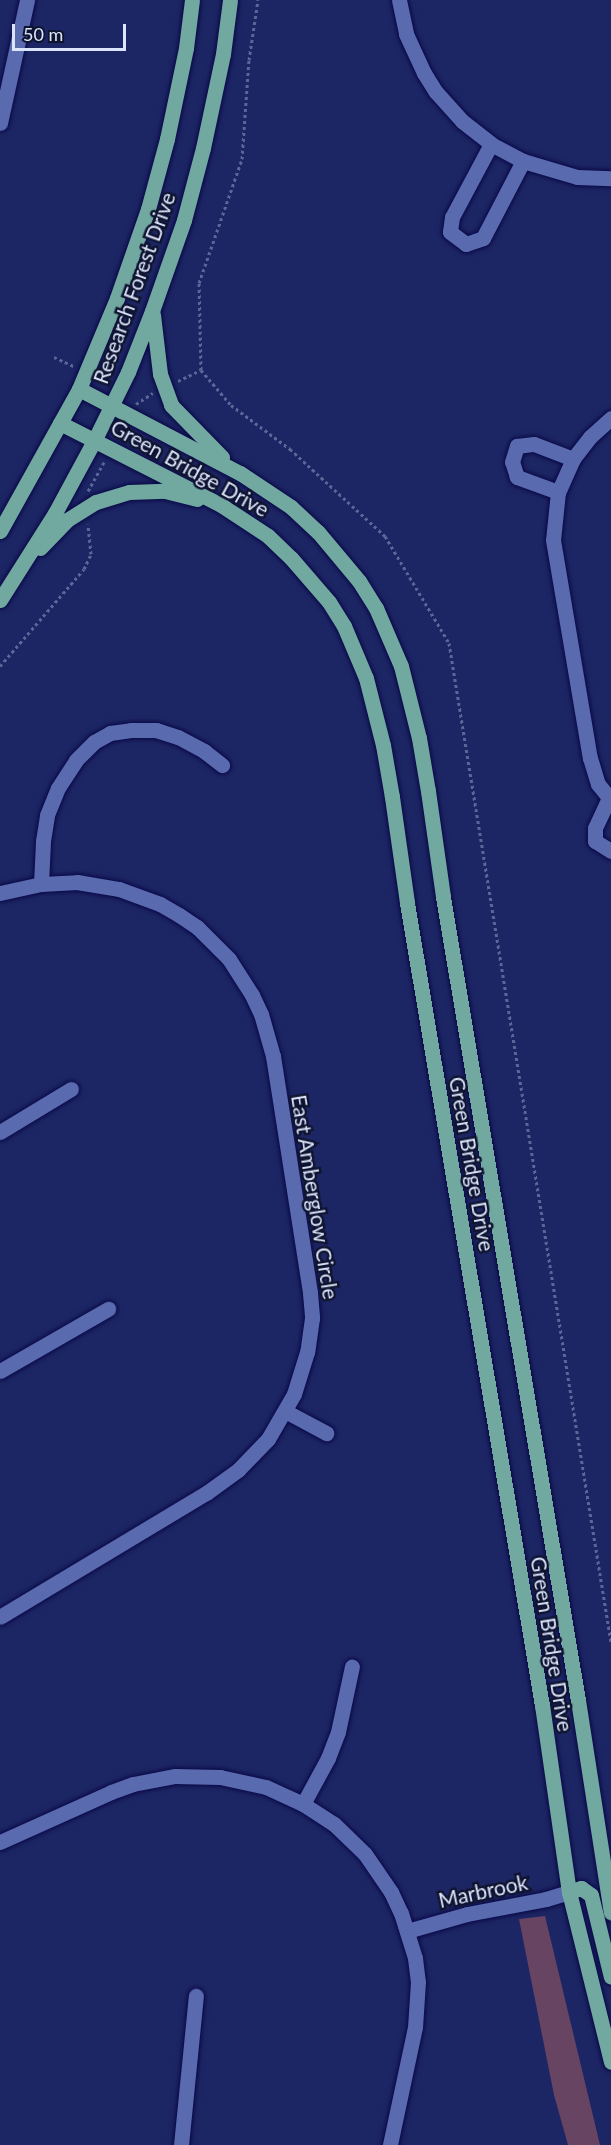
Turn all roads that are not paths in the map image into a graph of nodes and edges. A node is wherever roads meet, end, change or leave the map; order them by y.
1 (27, 0) edge
2 (192, 0) edge
3 (230, 0) edge
4 (399, 0) edge
5 (0, 123) edge
6 (491, 144) junction
7 (523, 161) junction
8 (611, 178) edge
9 (152, 311) junction
10 (79, 389) junction
11 (112, 405) junction
12 (611, 418) edge
13 (60, 423) junction
14 (95, 439) junction
15 (573, 459) junction
16 (240, 473) junction
17 (558, 492) junction
18 (221, 505) junction
19 (0, 531) edge
20 (20, 570) junction
21 (0, 600) edge
22 (222, 765) dead end
23 (610, 799) edge
24 (611, 850) edge
25 (40, 884) junction
26 (0, 893) edge
27 (72, 1089) dead end
28 (0, 1132) edge
29 (108, 1309) dead end
30 (0, 1371) edge
31 (285, 1411) junction
32 (326, 1433) dead end
33 (0, 1617) edge
34 (352, 1666) dead end
35 (303, 1804) junction
36 (0, 1842) edge
37 (569, 1892) junction
38 (611, 1912) edge
39 (407, 1931) junction
40 (611, 1977) edge
41 (196, 1995) dead end
42 (611, 2062) edge
43 (181, 2145) edge
44 (390, 2145) edge

1 - 5 street
2 - 10 main road, Research Forest Drive
3 - 9 main road, Research Forest Drive
4 - 6 street
6 - 7 street
6 - 7 street
7 - 8 street
9 - 11 main road, Research Forest Drive
9 - 16 main road
10 - 11 main road, Green Bridge Drive
10 - 13 main road, Research Forest Drive
11 - 14 main road, Research Forest Drive
11 - 16 main road, Green Bridge Drive
12 - 15 street
13 - 14 main road, Green Bridge Drive
13 - 19 main road, Research Forest Drive
14 - 18 main road, Green Bridge Drive
14 - 20 main road, Research Forest Drive
15 - 17 street
15 - 17 street
16 - 38 main road, Green Bridge Drive
17 - 23 street
18 - 20 main road
18 - 37 main road, Green Bridge Drive
20 - 21 main road, Research Forest Drive
22 - 25 street
23 - 24 street
25 - 26 street, East Amberglow Circle
25 - 31 street, East Amberglow Circle
27 - 28 street
29 - 30 street
31 - 32 street
31 - 33 street, East Amberglow Circle
34 - 35 street
35 - 36 street
35 - 39 street
37 - 39 street, Marbrook
37 - 40 main road
37 - 42 main road, Green Bridge Drive
39 - 44 street
41 - 43 street

